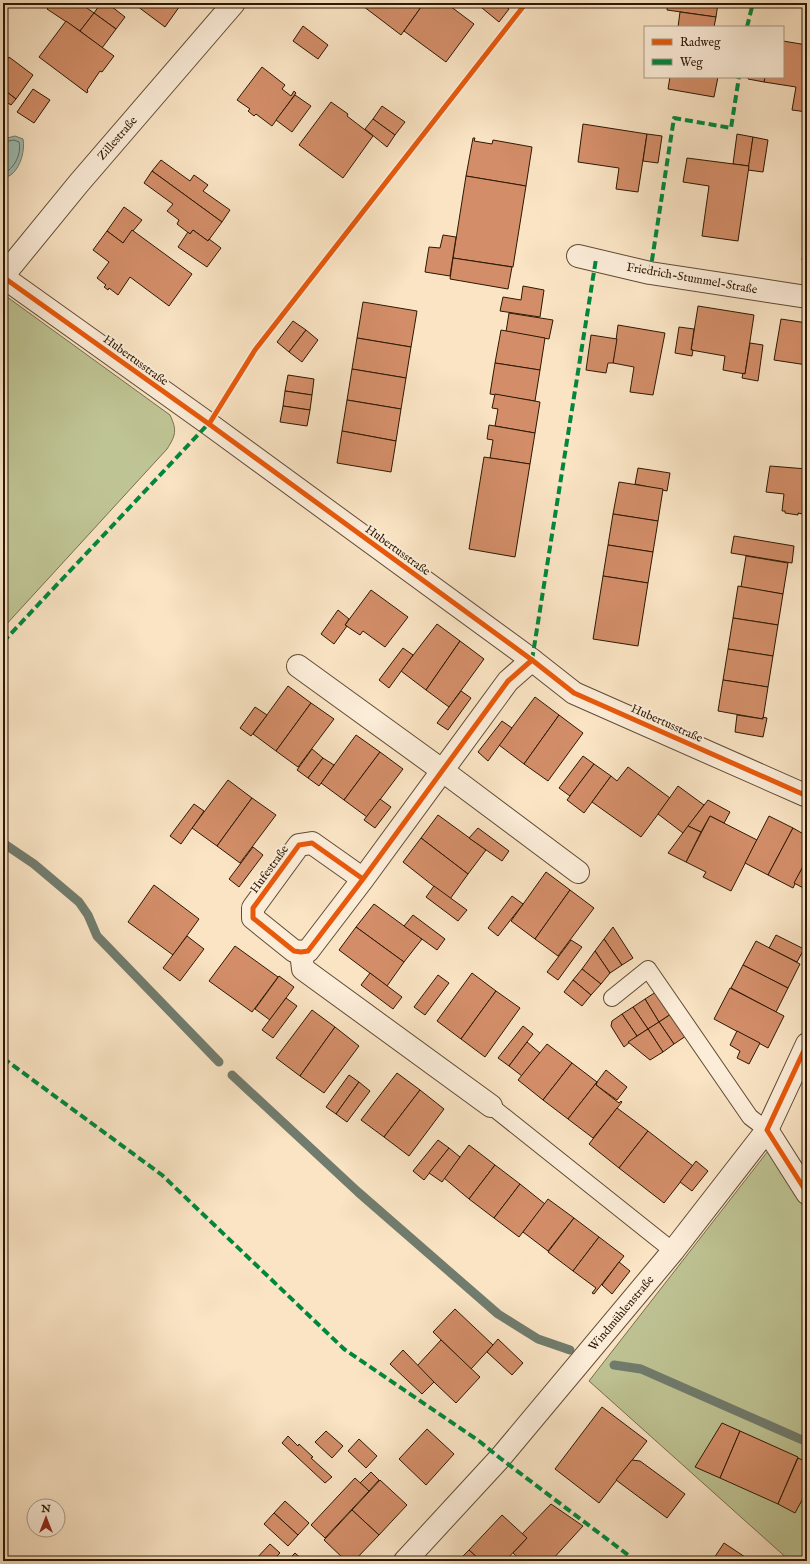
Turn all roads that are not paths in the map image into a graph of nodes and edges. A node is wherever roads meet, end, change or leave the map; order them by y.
1 (234, 3) edge
2 (578, 256) dead end
3 (3, 276) edge
4 (807, 297) edge
5 (532, 660) junction
6 (298, 666) dead end
7 (442, 771) junction
8 (807, 796) edge
9 (578, 872) dead end
10 (363, 879) junction
11 (301, 952) junction
12 (612, 998) dead end
13 (807, 1044) edge
14 (491, 1106) joint
15 (767, 1130) junction
16 (807, 1193) edge
17 (673, 1251) junction
18 (405, 1561) edge

1 - 3 street, Zillestraße
2 - 4 street, Friedrich-Stummel-Straße
3 - 5 street, Hubertusstraße
5 - 7 street
5 - 8 street, Hubertusstraße
6 - 7 street
7 - 9 street
7 - 10 street
10 - 11 street
10 - 11 street, Hufestraße
11 - 14 street
12 - 15 lane
13 - 15 street, Windmühlenstraße
14 - 17 lane
15 - 16 street
15 - 17 street, Windmühlenstraße
17 - 18 street, Windmühlenstraße

